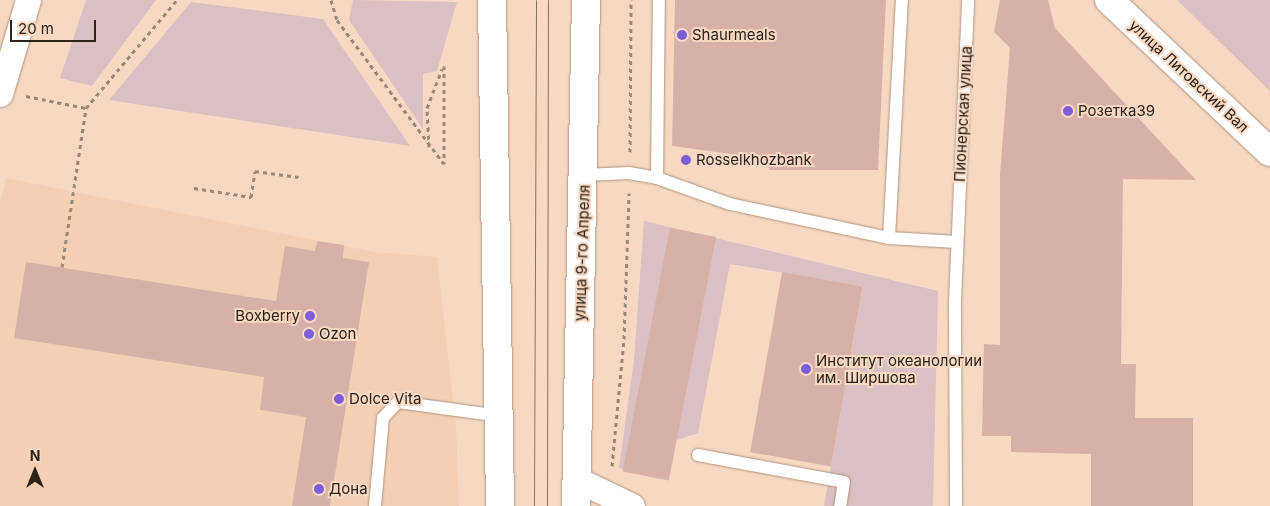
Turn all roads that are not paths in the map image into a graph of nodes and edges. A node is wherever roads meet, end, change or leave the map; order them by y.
1 (28, 0) edge
2 (492, 0) edge
3 (586, 0) edge
4 (659, 0) edge
5 (902, 0) edge
6 (968, 0) edge
7 (1109, 0) edge
8 (0, 94) edge
9 (1270, 152) edge
10 (584, 174) junction
11 (657, 178) junction
12 (889, 238) junction
13 (957, 242) junction
14 (500, 416) junction
15 (698, 455) dead end
16 (576, 479) junction
17 (622, 502) edge
18 (374, 506) edge
19 (500, 506) edge
20 (576, 506) edge
21 (840, 506) edge
22 (956, 506) edge

1 - 8 street
2 - 14 main road
3 - 10 main road, улица 9-го Апреля
4 - 11 lane
5 - 12 lane
6 - 13 lane, Пионерская улица
7 - 9 main road, улица Литовский Вал
10 - 11 lane
10 - 16 main road, улица 9-го Апреля
11 - 12 lane
12 - 13 lane
13 - 22 lane, Пионерская улица
14 - 18 lane
14 - 19 main road
15 - 21 lane
16 - 17 street
16 - 20 main road, улица 9-го Апреля

